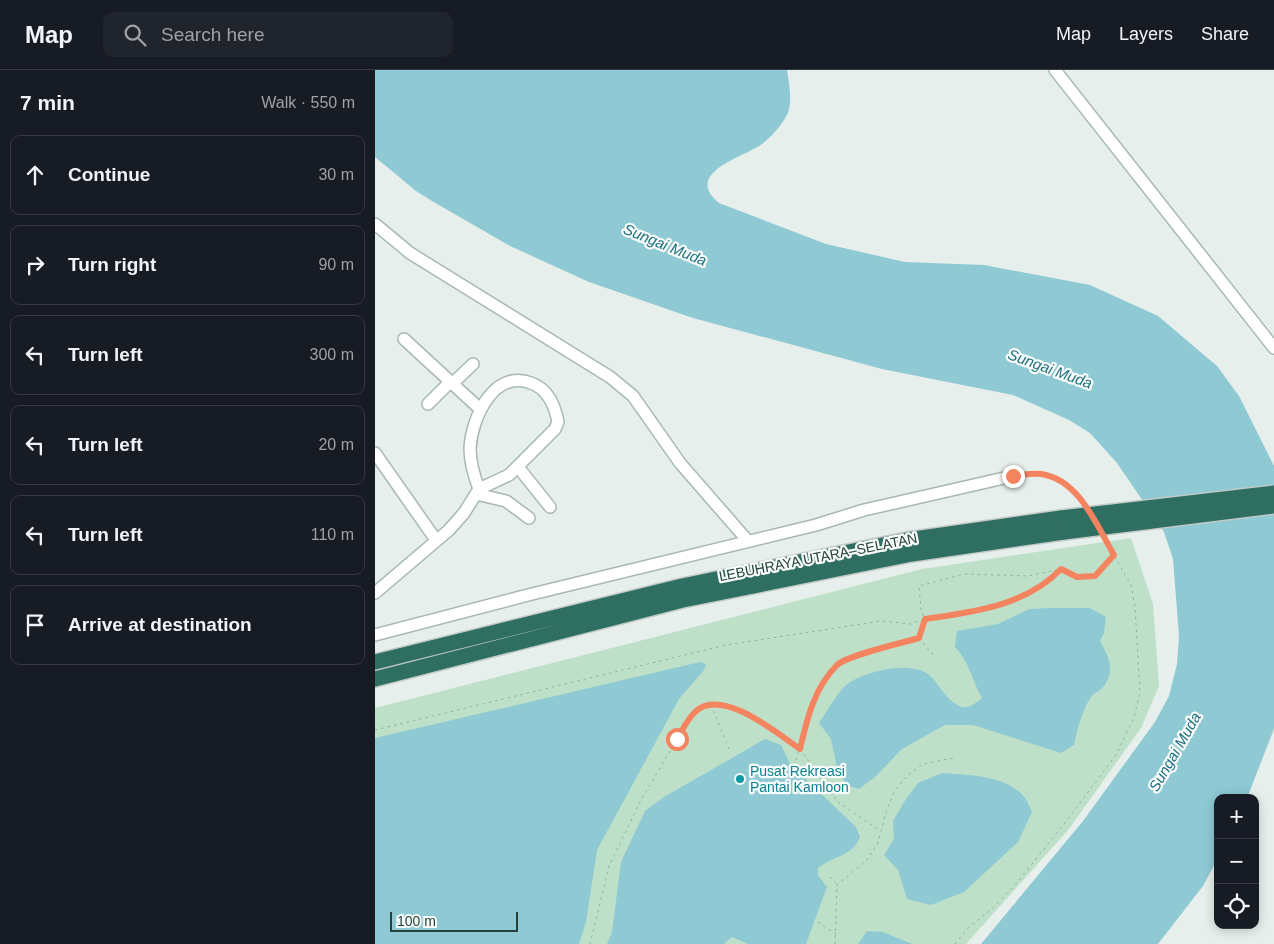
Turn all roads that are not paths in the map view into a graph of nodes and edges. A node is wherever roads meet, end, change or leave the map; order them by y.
1 (1055, 70) edge
2 (375, 224) edge
3 (404, 339) dead end
4 (1274, 348) edge
5 (473, 364) dead end
6 (451, 383) junction
7 (428, 404) dead end
8 (480, 409) junction
9 (375, 453) edge
10 (518, 467) junction
11 (1013, 476) road end
12 (478, 492) junction
13 (1274, 493) edge
14 (1274, 506) edge
15 (550, 507) dead end
16 (529, 518) dead end
17 (1062, 525) junction
18 (436, 540) junction
19 (747, 540) junction
20 (375, 593) edge
21 (375, 635) edge
22 (375, 662) edge
23 (375, 678) edge

1 - 4 street
2 - 19 street
3 - 6 street
5 - 6 street
6 - 7 street
6 - 8 street
8 - 10 street
8 - 12 street
9 - 18 street
10 - 12 street
10 - 15 street
11 - 19 street
12 - 16 street
12 - 18 street
13 - 17 highway, LEBUHRAYA UTARA–SELATAN, bridge
14 - 17 highway, LEBUHRAYA UTARA–SELATAN, bridge
17 - 22 highway, LEBUHRAYA UTARA–SELATAN
17 - 23 highway, LEBUHRAYA UTARA–SELATAN
18 - 20 street
19 - 21 street

